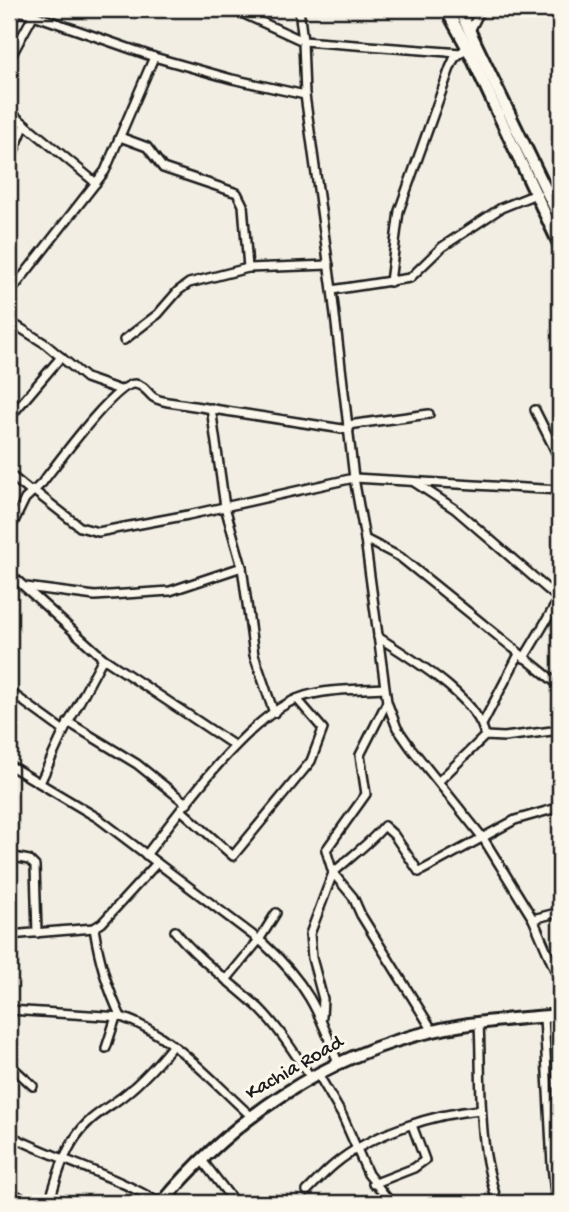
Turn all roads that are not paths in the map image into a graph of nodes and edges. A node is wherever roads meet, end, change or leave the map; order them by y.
1 (233, 9) edge
2 (299, 9) edge
3 (446, 9) edge
4 (459, 9) edge
5 (481, 9) edge
6 (9, 10) edge
7 (30, 13) edge
8 (470, 31) junction
9 (303, 41) junction
10 (464, 50) junction
11 (154, 57) junction
12 (9, 60) edge
13 (305, 94) junction
14 (9, 111) edge
15 (25, 124) junction
16 (120, 137) junction
17 (9, 163) edge
18 (96, 183) junction
19 (536, 194) junction
20 (560, 219) edge
21 (560, 246) edge
22 (329, 265) junction
23 (247, 268) junction
24 (390, 282) junction
25 (332, 290) junction
26 (9, 294) edge
27 (9, 321) edge
28 (124, 340) dead end
29 (61, 357) junction
30 (120, 390) junction
31 (211, 408) junction
32 (535, 410) dead end
33 (429, 414) dead end
34 (9, 418) edge
35 (348, 427) junction
36 (560, 460) edge
37 (9, 474) edge
38 (354, 478) junction
39 (413, 482) junction
40 (560, 490) edge
41 (32, 491) junction
42 (225, 507) junction
43 (9, 532) edge
44 (365, 539) junction
45 (242, 567) junction
46 (9, 573) edge
47 (560, 584) edge
48 (25, 587) junction
49 (558, 598) edge
50 (378, 637) junction
51 (521, 657) junction
52 (103, 658) junction
53 (560, 686) edge
54 (384, 688) junction
55 (9, 691) edge
56 (297, 699) junction
57 (387, 702) junction
58 (274, 713) junction
59 (68, 722) junction
60 (483, 723) junction
61 (560, 730) edge
62 (64, 731) junction
63 (485, 736) junction
64 (235, 746) junction
65 (9, 765) edge
66 (439, 781) junction
67 (40, 783) junction
68 (184, 807) junction
69 (560, 807) edge
70 (484, 838) junction
71 (145, 855) junction
72 (9, 856) edge
73 (157, 863) junction
74 (333, 873) junction
75 (560, 912) edge
76 (276, 913) dead end
77 (533, 919) junction
78 (94, 928) junction
79 (175, 931) dead end
80 (37, 933) junction
81 (9, 935) edge
82 (259, 940) junction
83 (226, 981) junction
84 (560, 982) edge
85 (9, 1010) edge
86 (560, 1015) edge
87 (118, 1017) junction
88 (544, 1017) junction
89 (322, 1018) junction
90 (479, 1023) junction
91 (433, 1031) junction
92 (173, 1045) junction
93 (106, 1048) dead end
94 (9, 1063) edge
95 (338, 1063) junction
96 (315, 1076) junction
97 (33, 1086) dead end
98 (481, 1110) junction
99 (251, 1116) junction
100 (412, 1125) junction
101 (9, 1135) edge
102 (357, 1149) junction
103 (64, 1159) junction
104 (201, 1159) junction
105 (373, 1184) junction
106 (9, 1191) edge
107 (307, 1191) dead end
108 (30, 1203) edge
109 (49, 1203) edge
110 (161, 1203) edge
111 (235, 1203) edge
112 (391, 1203) edge
113 (497, 1203) edge
114 (556, 1203) edge

1 - 9 street
2 - 9 street
3 - 10 highway
4 - 8 highway
5 - 8 street
6 - 7 street
7 - 11 street
7 - 12 street
8 - 20 highway
9 - 10 street
9 - 13 street
10 - 19 highway
10 - 24 street
11 - 13 street
11 - 16 street
13 - 22 street
14 - 15 street
15 - 17 street
15 - 18 street
16 - 18 street
16 - 23 street
18 - 26 street
19 - 21 highway
19 - 24 street
22 - 23 street
22 - 25 street
23 - 28 street
24 - 25 street
25 - 35 street
27 - 29 street
29 - 30 street
29 - 34 street
30 - 31 street
30 - 41 street
31 - 35 street
31 - 42 street
32 - 36 street
33 - 35 street
35 - 38 street
37 - 41 street
38 - 39 street
38 - 42 street
38 - 44 street
39 - 40 street
39 - 49 street
41 - 42 street
41 - 43 street
42 - 45 street
44 - 50 street
44 - 51 street
45 - 48 street
45 - 58 street
46 - 48 street
47 - 49 street
48 - 52 street
49 - 51 street
50 - 54 street
50 - 60 street
51 - 53 street
51 - 60 street
52 - 59 street
52 - 64 street
54 - 56 street
54 - 57 street
55 - 62 street
56 - 58 street
56 - 68 street
57 - 66 street
57 - 74 street
58 - 64 street
59 - 62 street
59 - 68 street
60 - 63 street
61 - 63 street
62 - 67 street
63 - 66 street
64 - 68 street
65 - 67 street
66 - 70 street
67 - 71 street
68 - 71 street
69 - 70 street
70 - 74 street
70 - 77 street
71 - 73 street
72 - 80 street
73 - 78 street
73 - 82 street
74 - 89 street
74 - 91 street
75 - 77 street
76 - 82 street
77 - 84 street
78 - 80 street
78 - 87 street
79 - 83 street
80 - 81 street
82 - 83 street
82 - 89 street
83 - 96 street
85 - 87 street
86 - 88 highway, Kachia Road
87 - 92 street
87 - 93 street
88 - 90 highway, Kachia Road
88 - 114 street
89 - 95 street
90 - 91 highway, Kachia Road
90 - 98 street
91 - 95 highway, Kachia Road
92 - 99 street
92 - 103 street
94 - 97 street
95 - 96 highway, Kachia Road
96 - 99 highway, Kachia Road
96 - 102 street
98 - 100 street
98 - 113 street
99 - 104 highway, Kachia Road
100 - 102 street
100 - 105 street
101 - 103 street
102 - 105 street
102 - 107 street
103 - 109 street
103 - 110 street
104 - 110 highway, Kachia Road
104 - 111 street
105 - 112 street
106 - 108 street

